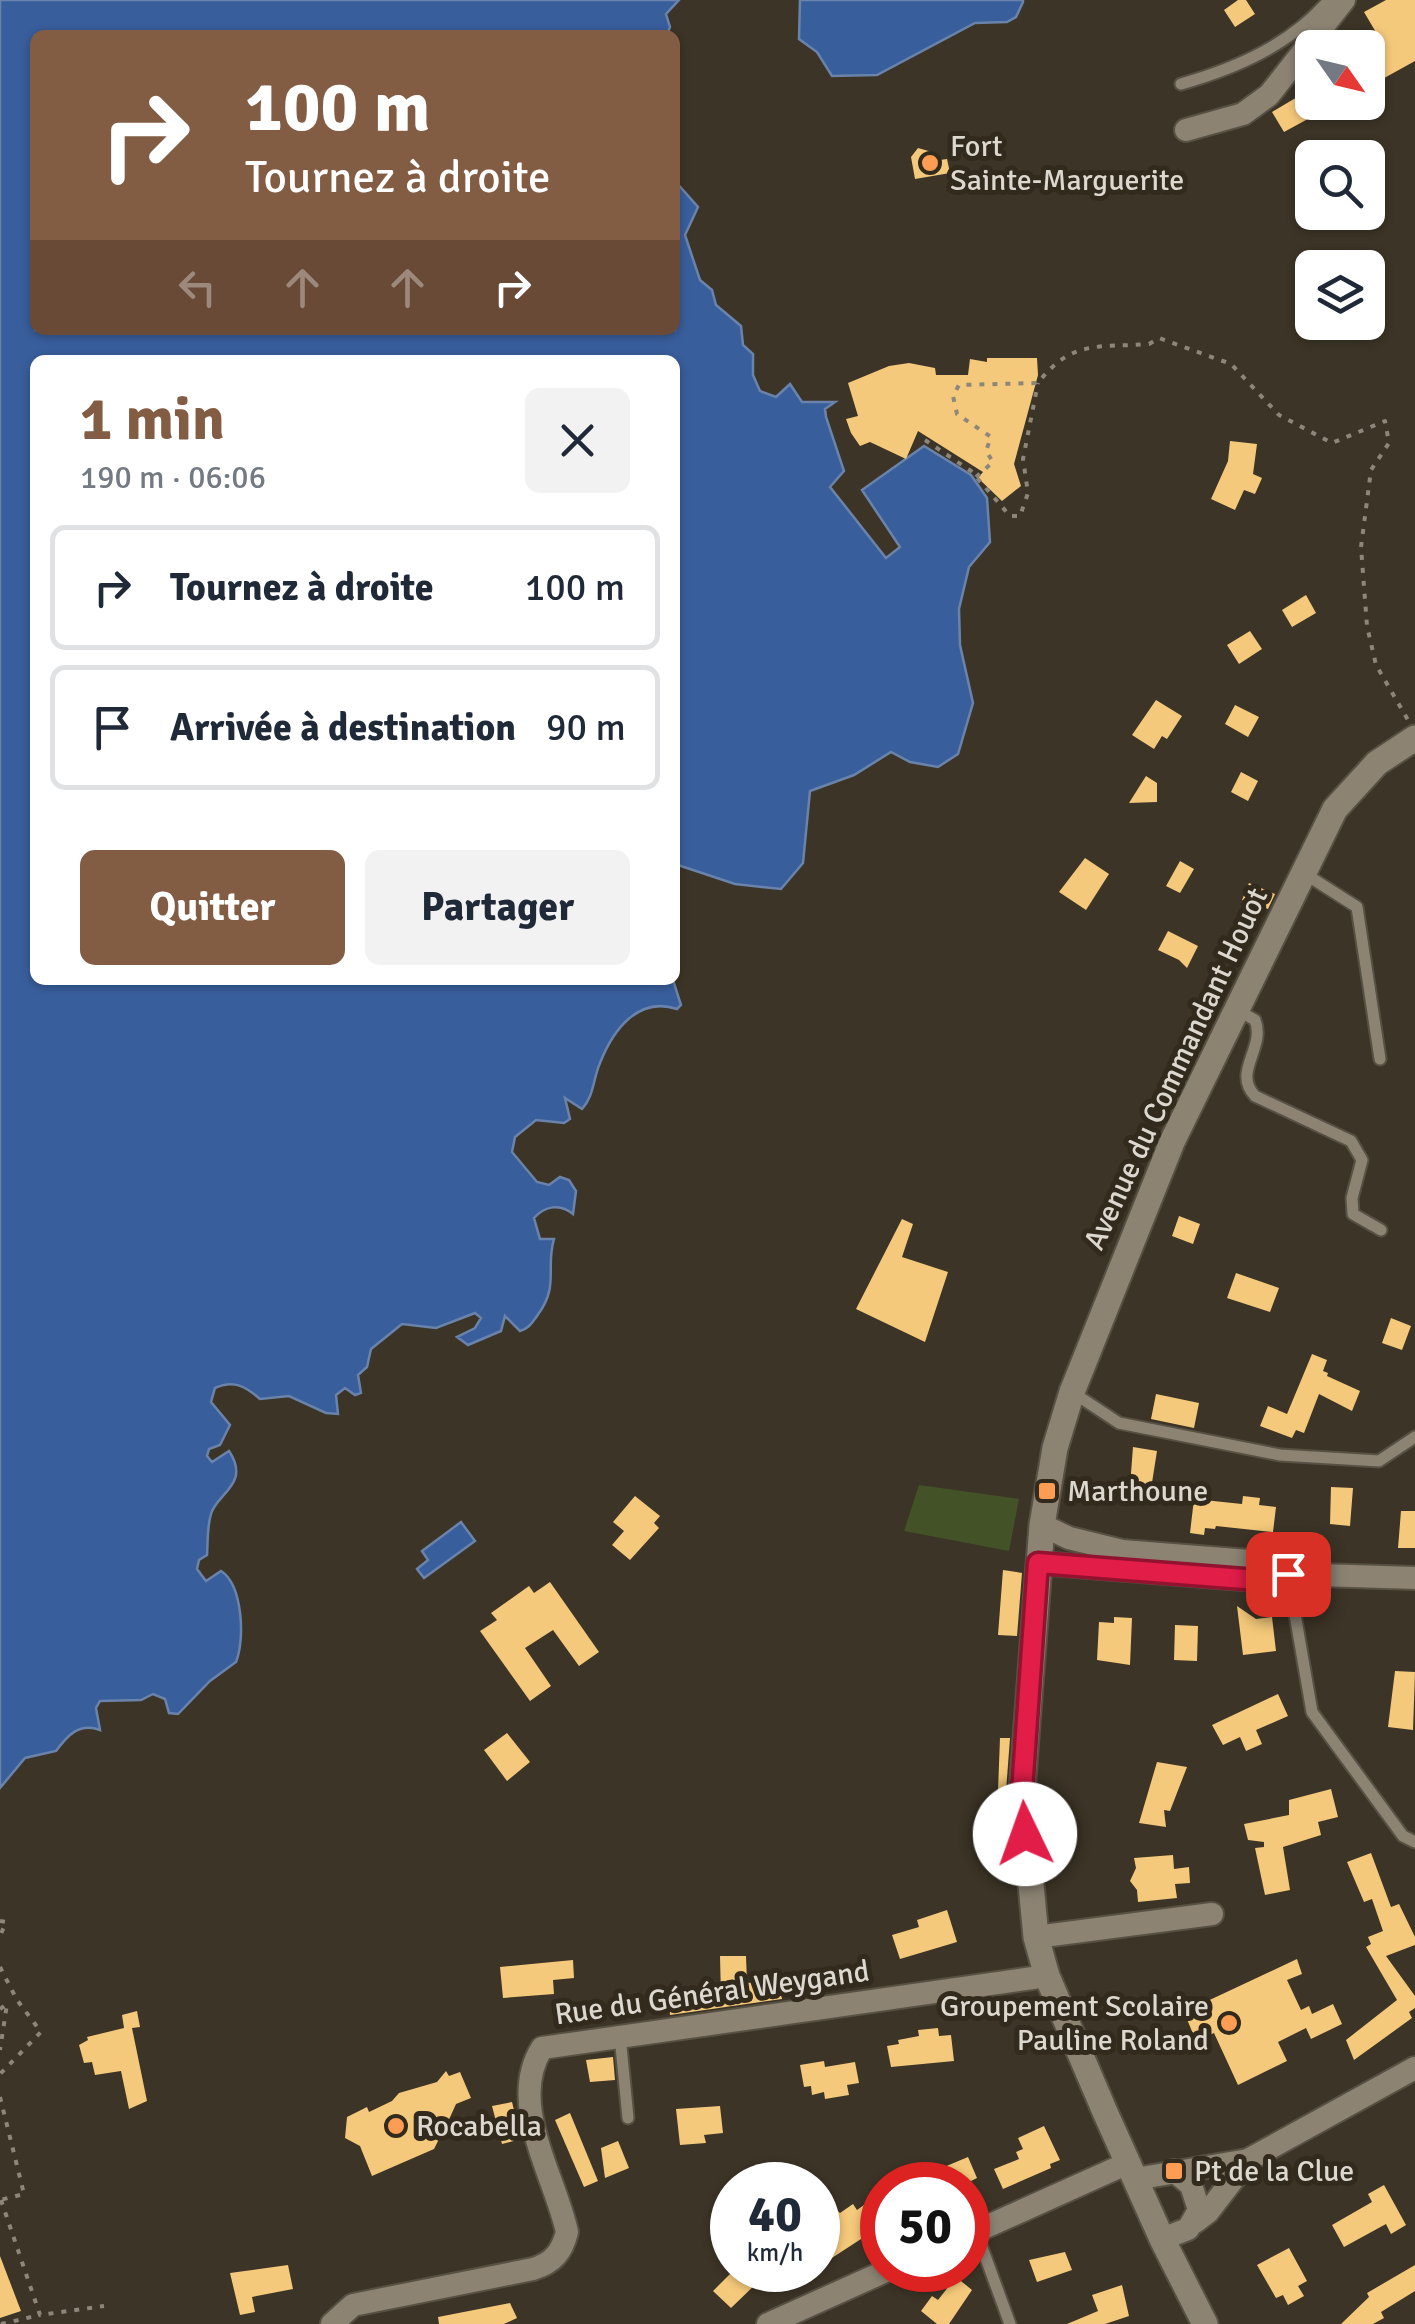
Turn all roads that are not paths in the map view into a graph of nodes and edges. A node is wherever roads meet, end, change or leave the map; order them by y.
1 (1329, 0) edge
2 (1344, 0) edge
3 (1181, 84) dead end
4 (1186, 130) dead end
5 (1415, 736) edge
6 (1302, 872) junction
7 (1239, 1011) junction
8 (1380, 1059) dead end
9 (1381, 1230) dead end
10 (1072, 1392) junction
11 (1415, 1437) edge
12 (1042, 1526) junction
13 (1038, 1563) junction
14 (1288, 1574) junction
15 (1415, 1578) edge
16 (1415, 1842) edge
17 (1212, 1914) dead end
18 (1036, 1937) junction
19 (1046, 1976) junction
20 (620, 2036) junction
21 (1415, 2068) edge
22 (628, 2118) dead end
23 (1248, 2160) junction
24 (1132, 2171) junction
25 (1174, 2171) junction
26 (1195, 2222) junction
27 (990, 2226) edge
28 (1162, 2239) junction
29 (990, 2276) edge
30 (860, 2283) edge
31 (332, 2324) edge
32 (768, 2324) edge
33 (1010, 2324) edge
34 (1206, 2324) edge

1 - 3 lane
2 - 4 street
5 - 6 main road, Avenue du Commandant Houot
6 - 7 main road, Avenue du Commandant Houot
6 - 8 lane
7 - 9 lane
7 - 10 main road, Avenue du Commandant Houot
10 - 11 lane
10 - 12 main road, Avenue du Commandant Houot
12 - 13 main road, Avenue du Commandant Houot
12 - 14 street
13 - 14 street
13 - 18 main road, Avenue du Commandant Houot
14 - 15 street
14 - 16 lane
17 - 18 street
18 - 19 main road, Avenue du Commandant Houot
19 - 20 street, Rue du Général Weygand
19 - 24 main road, Avenue du Commandant Houot
20 - 22 lane
20 - 31 street, Rue du Général Weygand
21 - 23 street
23 - 25 street
23 - 26 street
24 - 25 street
24 - 27 street
24 - 28 main road, Avenue du Commandant Houot
25 - 26 street
26 - 28 street
28 - 34 main road, Avenue du Commandant Houot
29 - 33 lane
30 - 32 street

